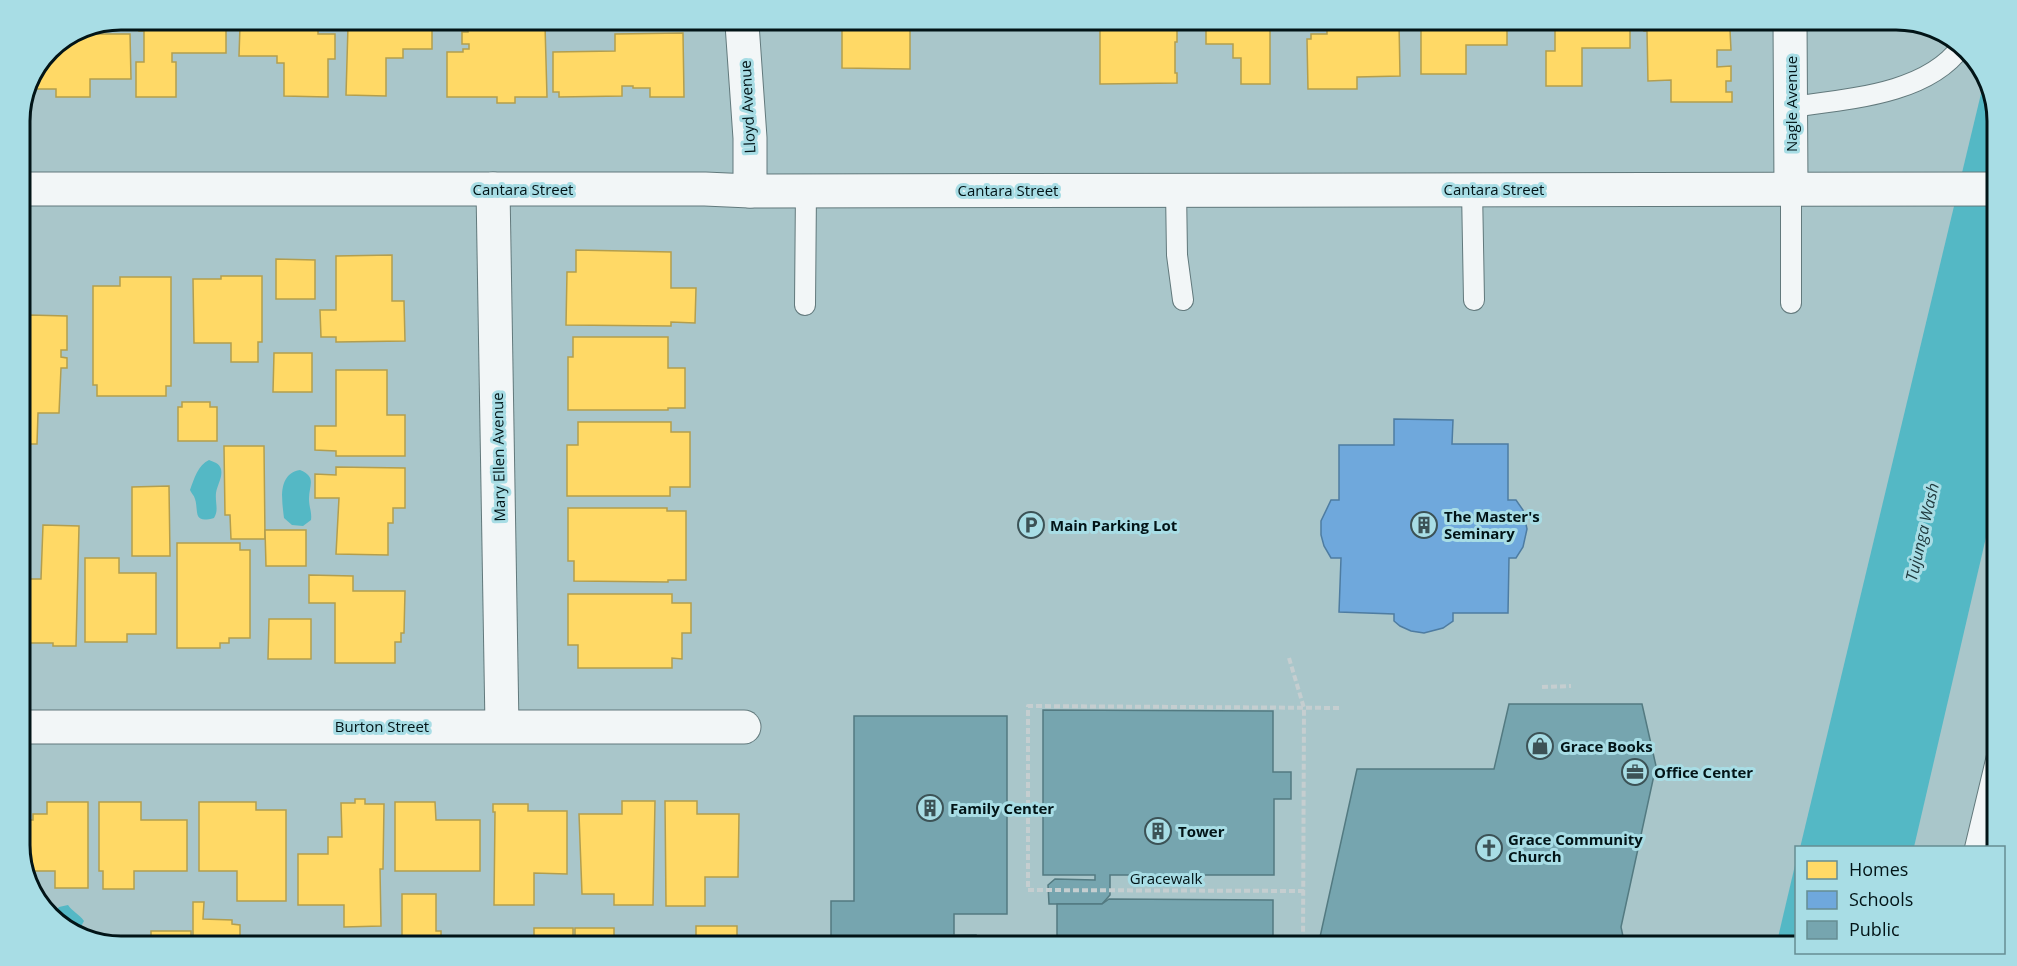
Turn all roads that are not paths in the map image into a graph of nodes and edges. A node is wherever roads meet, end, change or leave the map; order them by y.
1 (742, 30) edge
2 (1790, 30) edge
3 (1957, 53) edge
4 (1791, 108) junction
5 (1791, 188) junction
6 (30, 189) edge
7 (493, 189) junction
8 (806, 189) junction
9 (1176, 189) junction
10 (1472, 189) junction
11 (1987, 189) edge
12 (750, 190) junction
13 (1183, 300) dead end
14 (1474, 300) dead end
15 (1791, 303) dead end
16 (805, 305) dead end
17 (502, 726) junction
18 (30, 727) edge
19 (744, 728) dead end
20 (1987, 798) edge
21 (1975, 846) edge

1 - 12 street, Lloyd Avenue
2 - 4 street, Nagle Avenue
3 - 4 lane
4 - 5 street, Nagle Avenue
5 - 10 street, Cantara Street
5 - 11 street, Cantara Street
5 - 15 lane
6 - 7 street, Cantara Street
7 - 12 street, Cantara Street
7 - 17 street, Mary Ellen Avenue
8 - 9 street, Cantara Street
8 - 12 street, Cantara Street
8 - 16 lane
9 - 10 street, Cantara Street
9 - 13 lane
10 - 14 lane
17 - 18 street, Burton Street
17 - 19 street, Burton Street
20 - 21 lane

